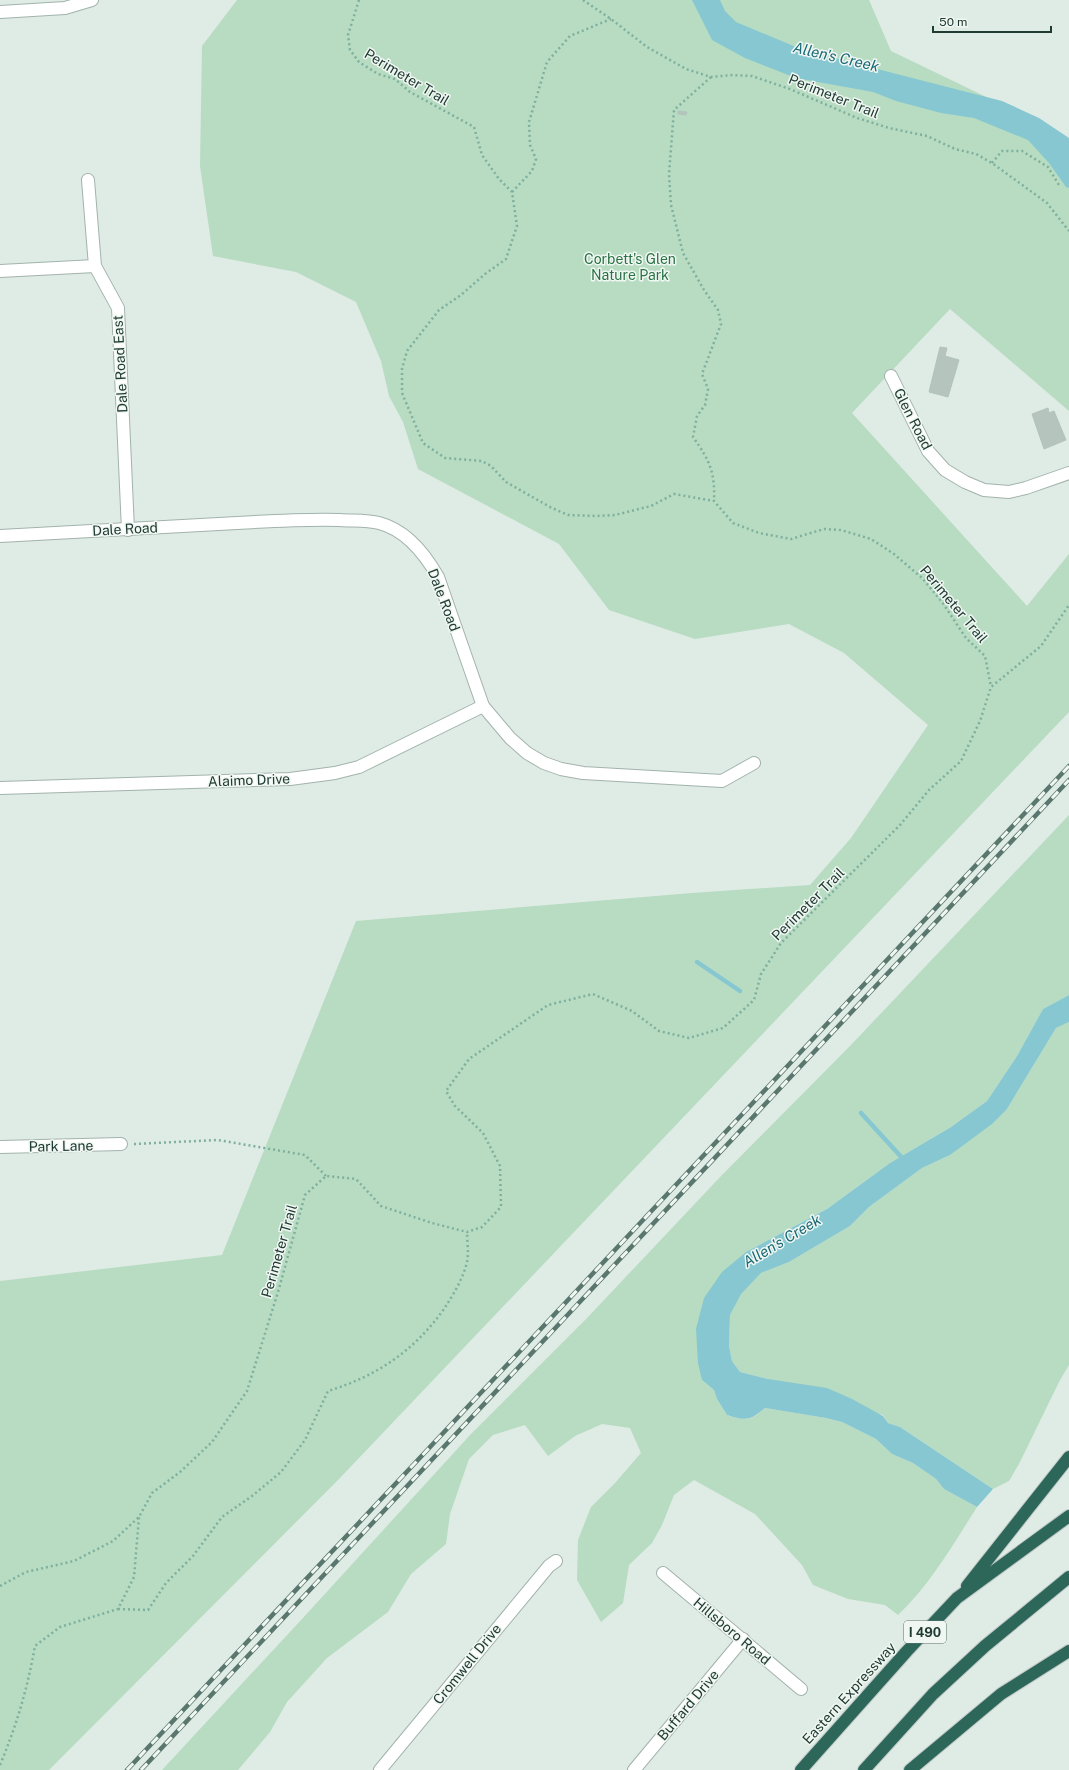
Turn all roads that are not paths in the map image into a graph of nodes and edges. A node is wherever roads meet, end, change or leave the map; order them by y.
1 (92, 0) edge
2 (0, 12) edge
3 (88, 180) dead end
4 (95, 266) junction
5 (0, 271) edge
6 (891, 376) dead end
7 (1069, 473) edge
8 (128, 530) junction
9 (0, 536) edge
10 (483, 706) junction
11 (754, 763) dead end
12 (0, 788) edge
13 (121, 1144) road end
14 (0, 1148) edge
15 (1069, 1457) edge
16 (1069, 1516) edge
17 (556, 1561) dead end
18 (663, 1573) dead end
19 (1069, 1577) edge
20 (957, 1598) junction
21 (743, 1639) junction
22 (1069, 1651) edge
23 (801, 1689) dead end
24 (380, 1770) edge
25 (634, 1770) edge
26 (801, 1770) edge
27 (864, 1770) edge
28 (910, 1770) edge

1 - 2 street
3 - 4 street, Dale Road East
4 - 5 street
4 - 8 street, Dale Road East
6 - 7 street, Glen Road
8 - 9 street, Dale Road
8 - 10 street, Dale Road
10 - 11 street, Dale Road
10 - 12 street, Alaimo Drive
13 - 14 street, Park Lane
15 - 20 highway
16 - 20 highway, Eastern Expressway / I 490
17 - 24 street, Cromwell Drive
18 - 21 street, Hillsboro Road
19 - 27 highway
20 - 26 highway, Eastern Expressway / I 490
21 - 23 street, Hillsboro Road
21 - 25 street, Buffard Drive
22 - 28 highway

